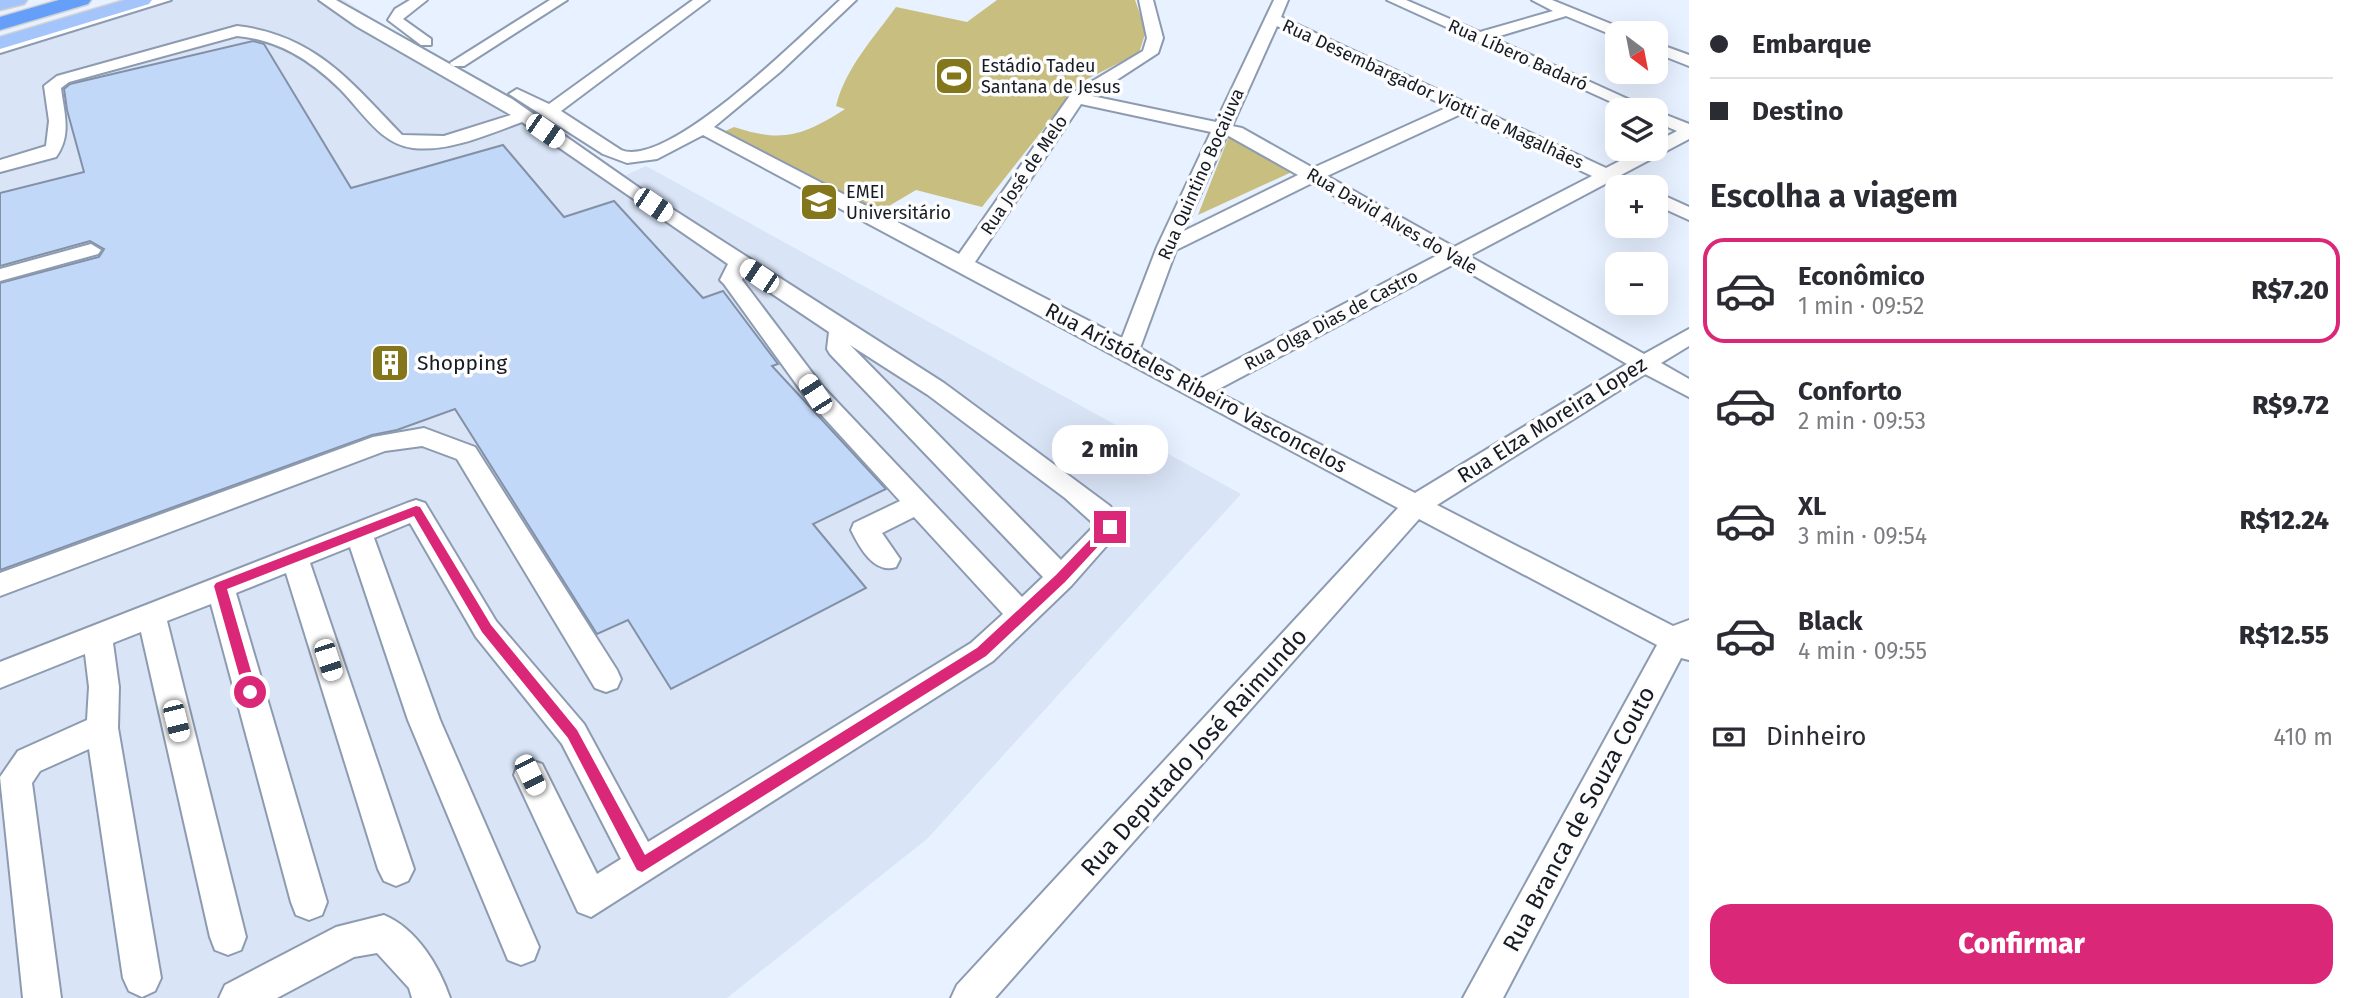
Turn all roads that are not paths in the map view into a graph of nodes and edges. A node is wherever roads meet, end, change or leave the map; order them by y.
1 (18, 0) edge
2 (48, 0) edge
3 (81, 0) edge
4 (122, 0) edge
5 (143, 0) edge
6 (164, 0) edge
7 (326, 0) edge
8 (420, 0) edge
9 (560, 0) edge
10 (702, 0) edge
11 (825, 0) edge
12 (1146, 0) edge
13 (1281, 0) edge
14 (1394, 0) edge
15 (1539, 0) edge
16 (847, 2) edge
17 (0, 5) edge
18 (1567, 11) junction
19 (0, 14) edge
20 (1274, 19) junction
21 (0, 24) edge
22 (1605, 27) edge
23 (0, 35) edge
24 (1478, 38) junction
25 (1679, 41) dead end
26 (1668, 44) edge
27 (0, 45) edge
28 (1668, 52) edge
29 (1689, 61) edge
30 (458, 63) junction
31 (1077, 98) junction
32 (1616, 98) edge
33 (1460, 108) junction
34 (551, 111) junction
35 (524, 116) junction
36 (1668, 121) edge
37 (1220, 127) junction
38 (703, 128) junction
39 (1689, 131) edge
40 (615, 155) joint
41 (0, 166) edge
42 (1313, 175) junction
43 (1605, 175) edge
44 (1609, 175) edge
45 (1605, 177) edge
46 (1668, 204) edge
47 (1689, 214) edge
48 (1167, 247) junction
49 (91, 250) dead end
50 (1452, 257) junction
51 (739, 263) junction
52 (963, 264) junction
53 (0, 275) edge
54 (841, 330) junction
55 (1689, 336) edge
56 (1128, 351) junction
57 (1643, 364) junction
58 (1689, 389) edge
59 (1196, 391) junction
60 (917, 504) junction
61 (1416, 505) junction
62 (359, 534) junction
63 (294, 556) junction
64 (886, 559) dead end
65 (1061, 578) junction
66 (0, 585) edge
67 (220, 586) junction
68 (151, 613) junction
69 (1021, 615) junction
70 (97, 635) junction
71 (1684, 639) edge
72 (0, 675) edge
73 (606, 679) dead end
74 (102, 728) junction
75 (530, 775) dead end
76 (642, 865) junction
77 (396, 869) dead end
78 (309, 902) dead end
79 (228, 937) dead end
80 (520, 947) dead end
81 (142, 978) dead end
82 (43, 998) edge
83 (238, 998) edge
84 (431, 998) edge
85 (970, 998) edge
86 (1482, 998) edge

1 - 17 main road
2 - 19 highway
3 - 21 highway
4 - 23 street
5 - 27 main road
6 - 27 street
7 - 35 street
8 - 30 street
9 - 30 street
10 - 34 street
11 - 16 street
12 - 31 street, Rua José de Melo
13 - 20 street, Rua Quintino Bocaiuva
14 - 24 street, Rua Líbero Badaró
15 - 18 street
16 - 38 street
18 - 22 street
18 - 24 street
20 - 33 street, Rua Desembargador Viotti de Magalhães
20 - 37 street, Rua Quintino Bocaiuva
24 - 32 street, Rua Líbero Badaró
25 - 26 street
28 - 29 street
30 - 34 street
31 - 37 street, Rua David Alves do Vale
31 - 52 street, Rua José de Melo
33 - 42 street
33 - 43 street, Rua Desembargador Viotti de Magalhães
34 - 40 street
35 - 41 street
35 - 51 street
36 - 39 street
37 - 42 street, Rua David Alves do Vale
37 - 48 street, Rua Quintino Bocaiuva
38 - 40 street
38 - 52 street, Rua Aristóteles Ribeiro Vasconcelos
39 - 44 street, Rua Olga Dias de Castro
42 - 48 street
42 - 50 street, Rua David Alves do Vale
45 - 50 street, Rua Olga Dias de Castro
46 - 47 street
48 - 56 street, Rua Quintino Bocaiuva
49 - 53 street
50 - 57 street, Rua David Alves do Vale
50 - 59 street, Rua Olga Dias de Castro
51 - 54 street
51 - 60 street
52 - 56 street, Rua Aristóteles Ribeiro Vasconcelos
54 - 65 street
54 - 65 street
55 - 57 street, Rua Elza Moreira Lopez
56 - 59 street, Rua Aristóteles Ribeiro Vasconcelos
57 - 58 street, Rua David Alves do Vale
57 - 61 street, Rua Elza Moreira Lopez
59 - 61 street, Rua Aristóteles Ribeiro Vasconcelos
60 - 64 street
60 - 69 street
61 - 71 street, Rua Aristóteles Ribeiro Vasconcelos
61 - 85 street, Rua Deputado José Raimundo
62 - 63 street
62 - 76 street
62 - 80 street
63 - 67 street
63 - 77 street
65 - 69 street
66 - 73 street
67 - 68 street
67 - 78 street
68 - 70 street
68 - 79 street
69 - 76 street
70 - 72 street
70 - 74 street
71 - 86 street, Rua Branca de Souza Couto
74 - 81 street
74 - 82 street
75 - 76 street
83 - 84 street

